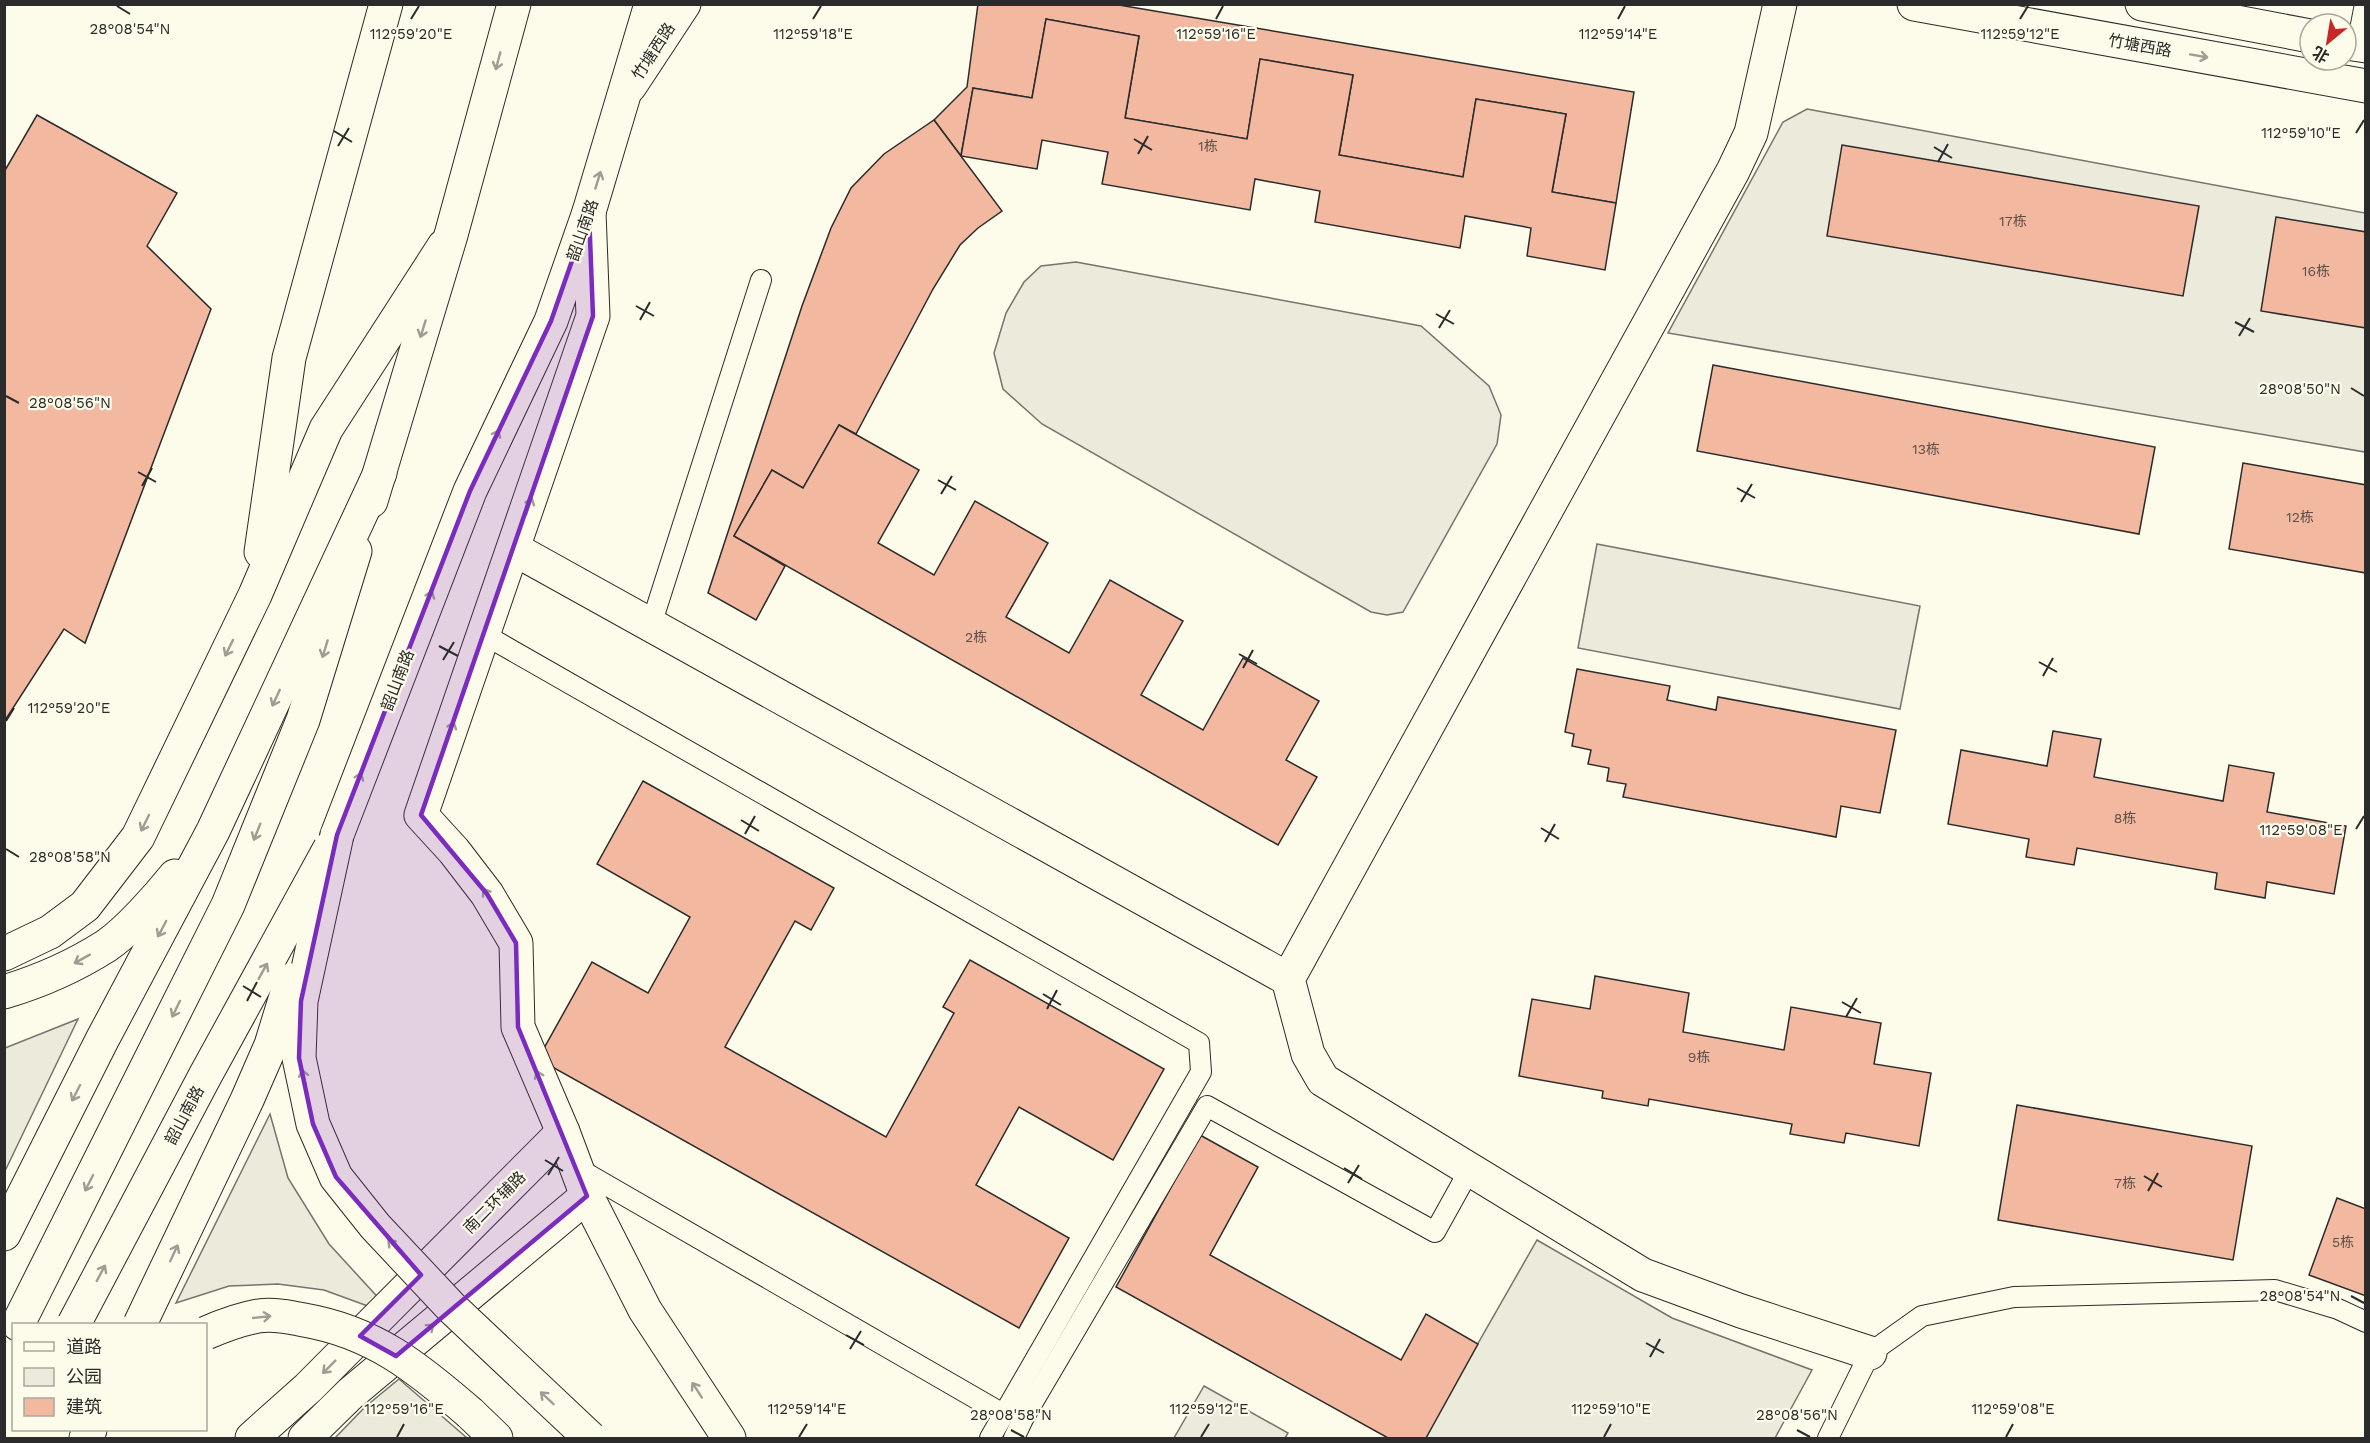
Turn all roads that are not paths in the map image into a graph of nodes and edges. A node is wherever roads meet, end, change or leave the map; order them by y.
1 (386, 4) edge
2 (514, 4) edge
3 (651, 4) edge
4 (684, 4) edge
5 (1780, 4) edge
6 (1914, 4) edge
7 (2142, 4) edge
8 (2365, 4) edge
9 (2298, 34) edge
10 (2358, 35) edge
11 (2366, 86) edge
12 (623, 98) junction
13 (589, 212) junction
14 (451, 235) junction
15 (761, 280) dead end
16 (380, 473) junction
17 (514, 549) junction
18 (255, 595) junction
19 (651, 625) junction
20 (485, 635) junction
21 (213, 831) junction
22 (337, 835) junction
23 (4, 954) edge
24 (1288, 979) junction
25 (4, 992) edge
26 (563, 1132) junction
27 (1470, 1169) junction
28 (581, 1181) junction
29 (4, 1234) edge
30 (2366, 1322) edge
31 (18, 1323) edge
32 (75, 1323) edge
33 (140, 1323) edge
34 (207, 1332) edge
35 (1870, 1353) junction
36 (1004, 1414) junction
37 (21, 1431) edge
38 (35, 1438) edge
39 (252, 1438) edge
40 (305, 1438) edge
41 (496, 1438) edge
42 (590, 1438) edge
43 (729, 1438) edge
44 (990, 1438) edge
45 (1014, 1438) edge
46 (1828, 1438) edge

1 - 18 main road
2 -> 14 main road
3 - 12 main road, 韶山南路
4 - 12 main road, 竹塘西路
5 - 24 main road
6 -> 11 main road, 竹塘西路
7 - 9 main road
8 - 10 lane
13 -> 12 main road, 韶山南路
17 -> 13 main road
22 -> 13 main road, 韶山南路
14 -> 16 main road
14 - 18 main road
15 - 19 lane
16 -> 21 main road
16 -> 31 main road
17 - 19 main road
17 - 20 main road
18 -> 23 main road
19 - 24 main road
26 -> 20 main road
20 - 36 lane
21 -> 25 main road
21 -> 29 main road
32 -> 22 main road, 韶山南路, bridge
33 -> 22 main road, bridge
42 -> 22 main road, bridge
24 - 27 main road
26 - 28 main road
26 -> 39 main road, 南二环辅路
27 - 35 main road
27 - 45 lane
28 - 36 lane
40 -> 28 main road
43 -> 28 main road
30 - 35 lane
34 -> 41 main road, bridge
35 - 46 lane
36 - 44 lane
37 - 38 main road

